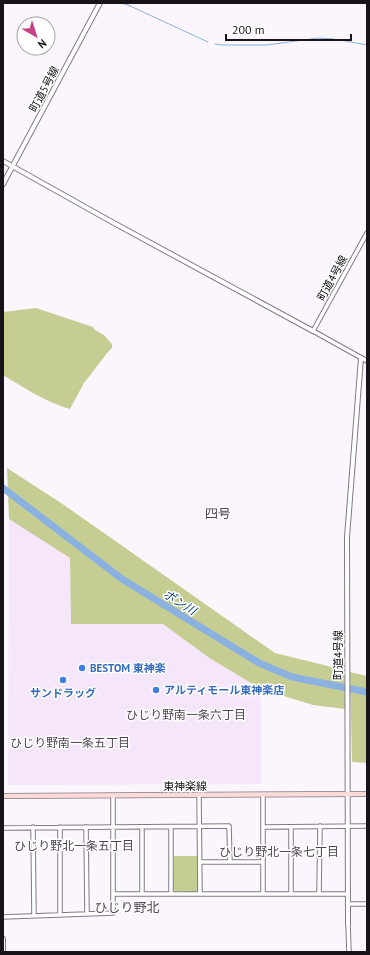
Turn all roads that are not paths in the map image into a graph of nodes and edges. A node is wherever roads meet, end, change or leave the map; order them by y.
1 (100, 3) edge
2 (3, 162) edge
3 (13, 167) junction
4 (3, 184) edge
5 (367, 233) edge
6 (313, 331) junction
7 (361, 358) junction
8 (367, 361) edge
9 (367, 794) edge
10 (200, 795) junction
11 (263, 795) junction
12 (348, 795) junction
13 (3, 796) edge
14 (113, 796) junction
15 (113, 826) junction
16 (200, 826) junction
17 (320, 826) junction
18 (348, 826) junction
19 (367, 826) edge
20 (33, 827) junction
21 (60, 827) junction
22 (86, 827) junction
23 (142, 827) junction
24 (171, 827) junction
25 (263, 827) junction
26 (291, 827) junction
27 (3, 828) edge
28 (200, 862) junction
29 (230, 862) junction
30 (263, 862) junction
31 (113, 894) junction
32 (142, 894) junction
33 (171, 894) junction
34 (200, 894) junction
35 (263, 894) junction
36 (291, 894) junction
37 (319, 894) junction
38 (348, 894) junction
39 (348, 904) junction
40 (367, 904) edge
41 (60, 914) junction
42 (87, 914) junction
43 (34, 916) junction
44 (3, 917) edge
45 (348, 924) joint
46 (3, 939) edge
47 (3, 952) edge
48 (349, 952) edge

1 - 3 street, 町道5号線
2 - 3 street
3 - 4 street, 町道5号線
3 - 6 street
5 - 6 street, 町道4号線
6 - 7 street
7 - 8 street
7 - 12 street, 町道4号線
9 - 12 main road, 東神楽線
10 - 11 main road, 東神楽線
10 - 14 main road, 東神楽線
10 - 16 street
11 - 12 main road, 東神楽線
11 - 25 street
12 - 18 street, 町道4号線
13 - 14 main road, 東神楽線
14 - 15 street
15 - 22 street
15 - 23 street
15 - 31 street
16 - 24 street
16 - 28 street
16 - 29 street
17 - 18 street
17 - 26 street
17 - 37 street
18 - 19 street
18 - 38 street, 町道4号線
20 - 21 street
20 - 27 street
20 - 43 street
21 - 22 street
21 - 41 street
22 - 42 street
23 - 24 street
23 - 32 street
24 - 33 street
25 - 26 street
25 - 30 street
26 - 36 street
28 - 29 street
28 - 34 street
29 - 30 street
30 - 35 street
31 - 32 street
31 - 42 street
32 - 33 street
33 - 34 street
34 - 35 street
35 - 36 street
36 - 37 street
37 - 38 street
38 - 39 street, 町道4号線
39 - 40 street
39 - 45 street, 町道4号線
41 - 42 street
41 - 43 street
43 - 44 street
45 - 48 street, 町道4号線
46 - 47 street

